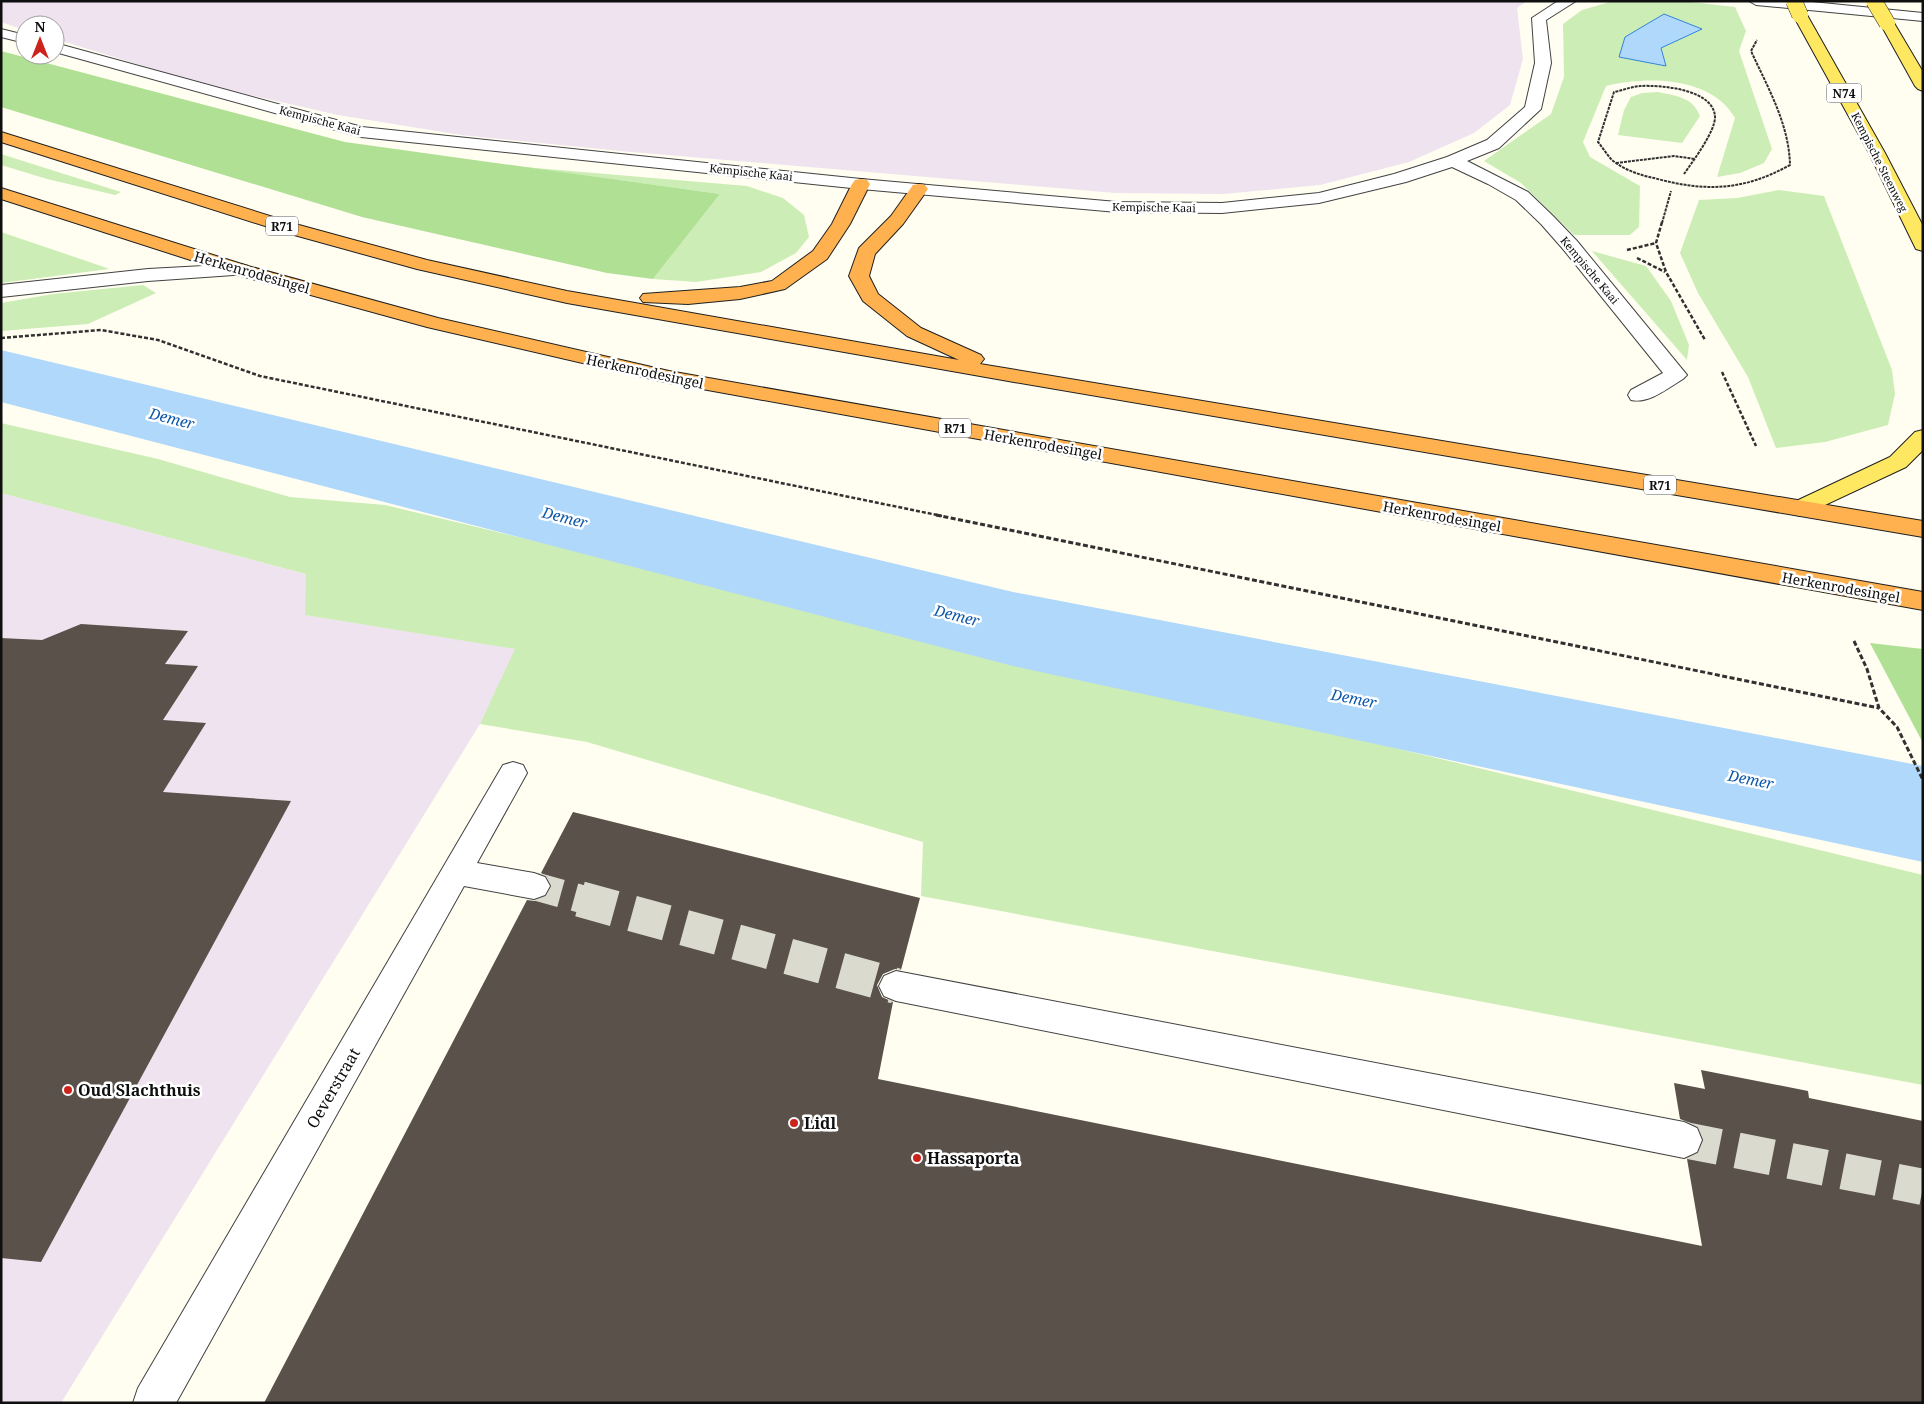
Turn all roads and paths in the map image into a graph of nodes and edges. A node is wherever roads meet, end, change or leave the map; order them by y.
1 (1569, 1) edge
2 (1756, 1) edge
3 (1794, 1) edge
4 (1874, 1) edge
5 (1923, 16) edge
6 (1, 33) edge
7 (15, 36) edge
8 (1759, 37) dead end
9 (65, 50) edge
10 (1923, 86) edge
11 (1, 138) edge
12 (1695, 159) junction
13 (1453, 162) junction
14 (1615, 163) junction
15 (1684, 174) dead end
16 (861, 184) junction
17 (918, 189) junction
18 (1671, 191) dead end
19 (1, 193) edge
20 (1656, 243) junction
21 (1923, 245) edge
22 (241, 270) junction
23 (1666, 272) junction
24 (1, 291) edge
25 (567, 297) junction
26 (1, 338) edge
27 (1709, 347) dead end
28 (1722, 372) dead end
29 (1014, 376) junction
30 (1639, 395) dead end
31 (1923, 437) edge
32 (1756, 446) dead end
33 (1800, 508) junction
34 (1923, 529) edge
35 (1923, 601) edge
36 (1854, 641) dead end
37 (1878, 708) junction
38 (513, 773) dead end
39 (1923, 780) edge
40 (456, 872) junction
41 (534, 886) tunnel mouth
42 (896, 986) tunnel mouth
43 (1684, 1140) tunnel mouth
44 (153, 1403) edge

1 - 13 street, Kempische Kaai
2 - 5 street
3 - 21 main road, Kempische Steenweg / N74, bridge
4 - 10 main road, bridge
6 - 7 street
8 - 14 path
9 - 16 street, Kempische Kaai
11 - 25 highway, R71
12 - 14 path
12 - 14 path
12 - 15 path
13 - 17 street, Kempische Kaai
13 - 30 street, Kempische Kaai
16 - 17 street, Kempische Kaai
16 - 25 highway
17 - 29 highway
18 - 20 path
19 - 22 highway, Herkenrodesingel / R71
20 - 23 path
20 - 23 path
22 - 24 street
22 - 35 highway, Herkenrodesingel / R71
23 - 27 path
25 - 29 highway, R71
26 - 37 path
28 - 32 path
29 - 33 highway, R71
31 - 33 main road
33 - 34 highway, R71
36 - 37 path
37 - 39 path
38 - 40 street, Oeverstraat
40 - 41 street
40 - 44 street, Oeverstraat
42 - 43 street

